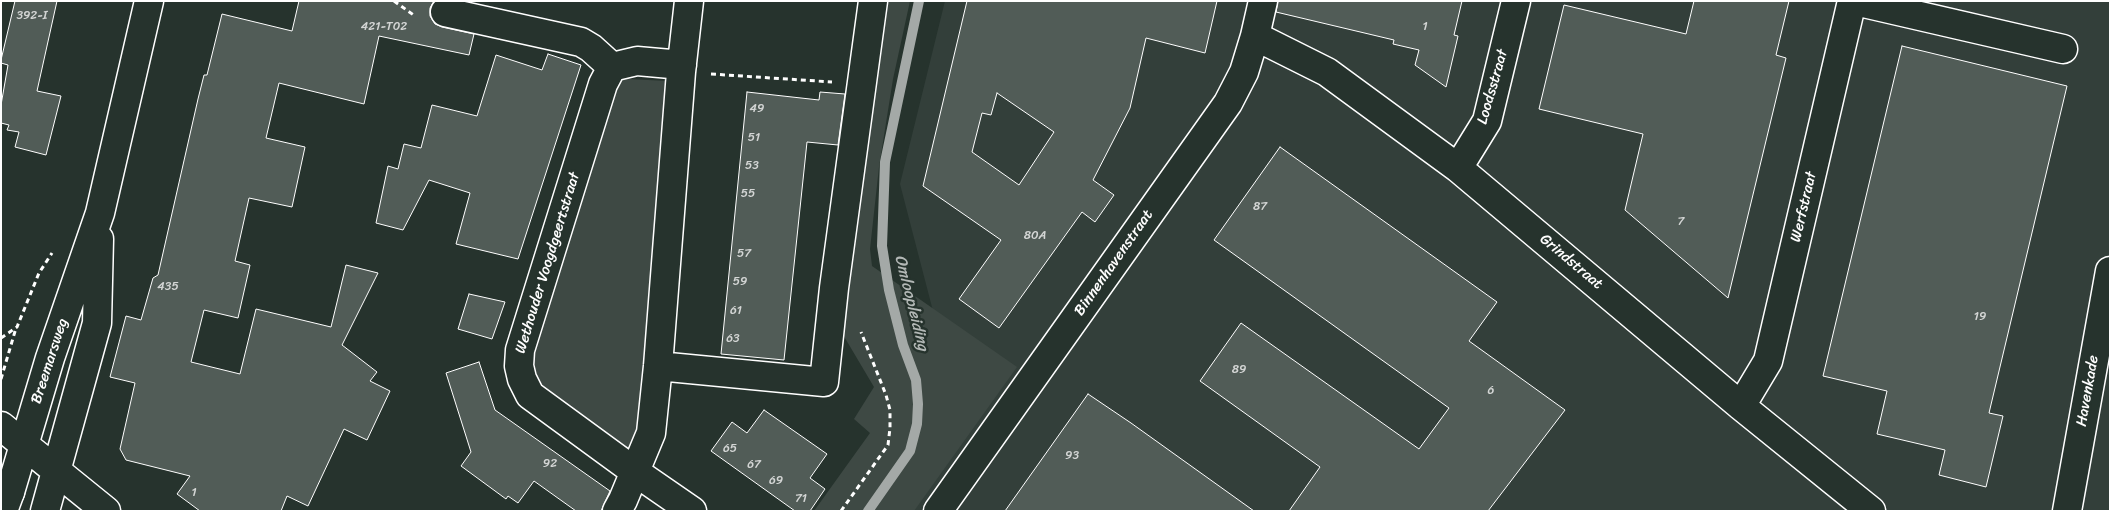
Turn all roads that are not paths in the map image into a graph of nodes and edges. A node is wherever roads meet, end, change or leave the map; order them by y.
1 (149, 1) edge
2 (690, 1) edge
3 (873, 1) edge
4 (1263, 1) edge
5 (1516, 1) edge
6 (1854, 1) edge
7 (445, 12) dead end
8 (1255, 36) junction
9 (2063, 49) dead end
10 (612, 67) junction
11 (681, 68) junction
12 (1458, 168) junction
13 (100, 213) junction
14 (2110, 271) edge
15 (658, 366) junction
16 (1741, 406) junction
17 (1, 426) edge
18 (24, 443) junction
19 (57, 471) junction
20 (634, 471) junction
21 (5, 496) edge
22 (32, 511) edge
23 (45, 511) edge
24 (106, 511) edge
25 (617, 511) edge
26 (692, 511) edge
27 (938, 511) edge
28 (1871, 511) edge
29 (2067, 511) edge

1 - 13 street, Breemarsweg
2 - 11 street
3 - 15 street
4 - 8 street, Binnenhavenstraat
5 - 12 street, Loodsstraat
6 - 9 street
6 - 16 street, Werfstraat
7 - 10 street
8 - 12 street, Grindstraat
8 - 27 street, Binnenhavenstraat
10 - 11 street
10 - 20 street, Wethouder Voogdgeertstraat
11 - 15 street
12 - 16 street, Grindstraat
13 - 18 street, Breemarsweg
13 - 19 street, Breemarsweg
14 - 29 street, Havenkade
15 - 20 street
16 - 28 street, Grindstraat
17 - 18 street
18 - 19 street
18 - 21 street, Breemarsweg
19 - 23 street, Breemarsweg
19 - 24 street
20 - 25 street
20 - 26 street, Wethouder Voogdgeertstraat
21 - 22 street

